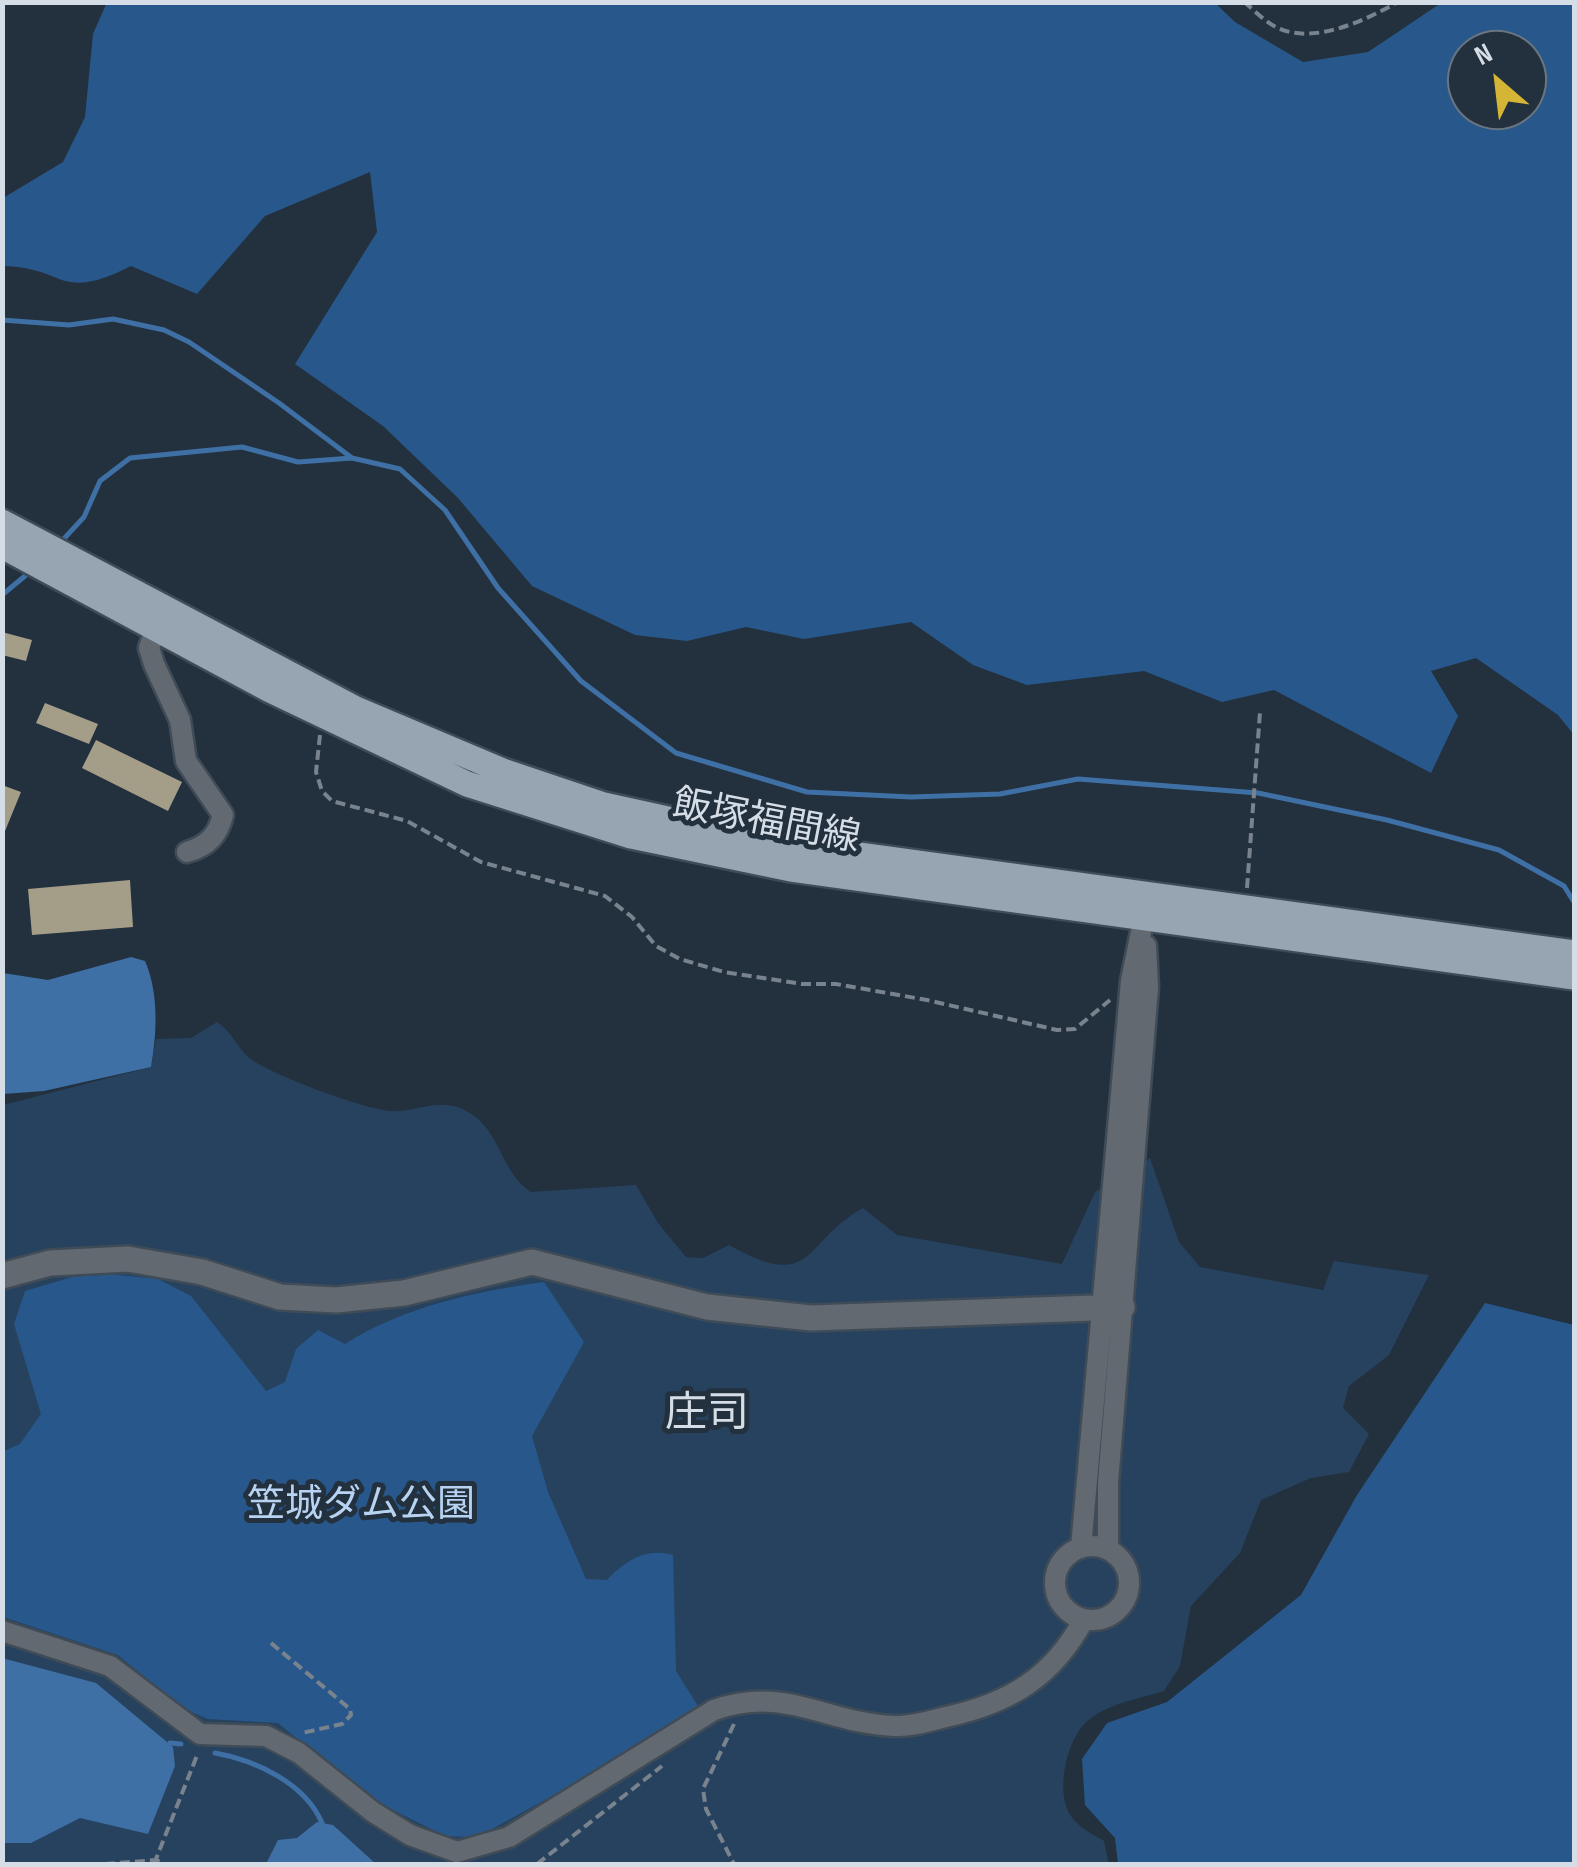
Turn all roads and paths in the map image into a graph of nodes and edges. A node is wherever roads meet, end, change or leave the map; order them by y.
1 (1244, 2) edge
2 (1398, 2) edge
3 (2, 522) edge
4 (17, 546) edge
5 (158, 618) junction
6 (1260, 712) dead end
7 (322, 715) junction
8 (187, 852) dead end
9 (1146, 907) junction
10 (1246, 908) junction
11 (1574, 953) edge
12 (1574, 977) edge
13 (1131, 981) junction
14 (2, 1276) edge
15 (1113, 1308) junction
16 (1081, 1548) junction
17 (1108, 1550) junction
18 (1084, 1620) junction
19 (2, 1631) edge
20 (270, 1643) dead end
21 (748, 1698) junction
22 (200, 1734) junction
23 (273, 1740) junction
24 (664, 1765) dead end
25 (155, 1862) edge
26 (105, 1864) edge
27 (165, 1864) edge
28 (536, 1864) edge
29 (734, 1864) edge

1 - 2 path
3 - 4 main road, 飯塚福間線
4 - 5 main road, 飯塚福間線
5 - 7 main road, 飯塚福間線
5 - 8 street
5 - 9 main road, 飯塚福間線
6 - 10 path
7 - 9 main road, 飯塚福間線
7 - 13 path
9 - 10 main road, 飯塚福間線
9 - 12 main road, 飯塚福間線
9 - 13 street
9 - 15 street
10 - 11 main road, 飯塚福間線
13 - 15 street
14 - 15 street
15 - 16 street
15 - 17 street
16 - 17 street
16 - 18 street
17 - 18 street
18 - 21 street
19 - 22 street
20 - 23 path
21 - 23 street
21 - 29 path
22 - 23 street
22 - 25 path
24 - 28 path
25 - 26 path
25 - 27 path

